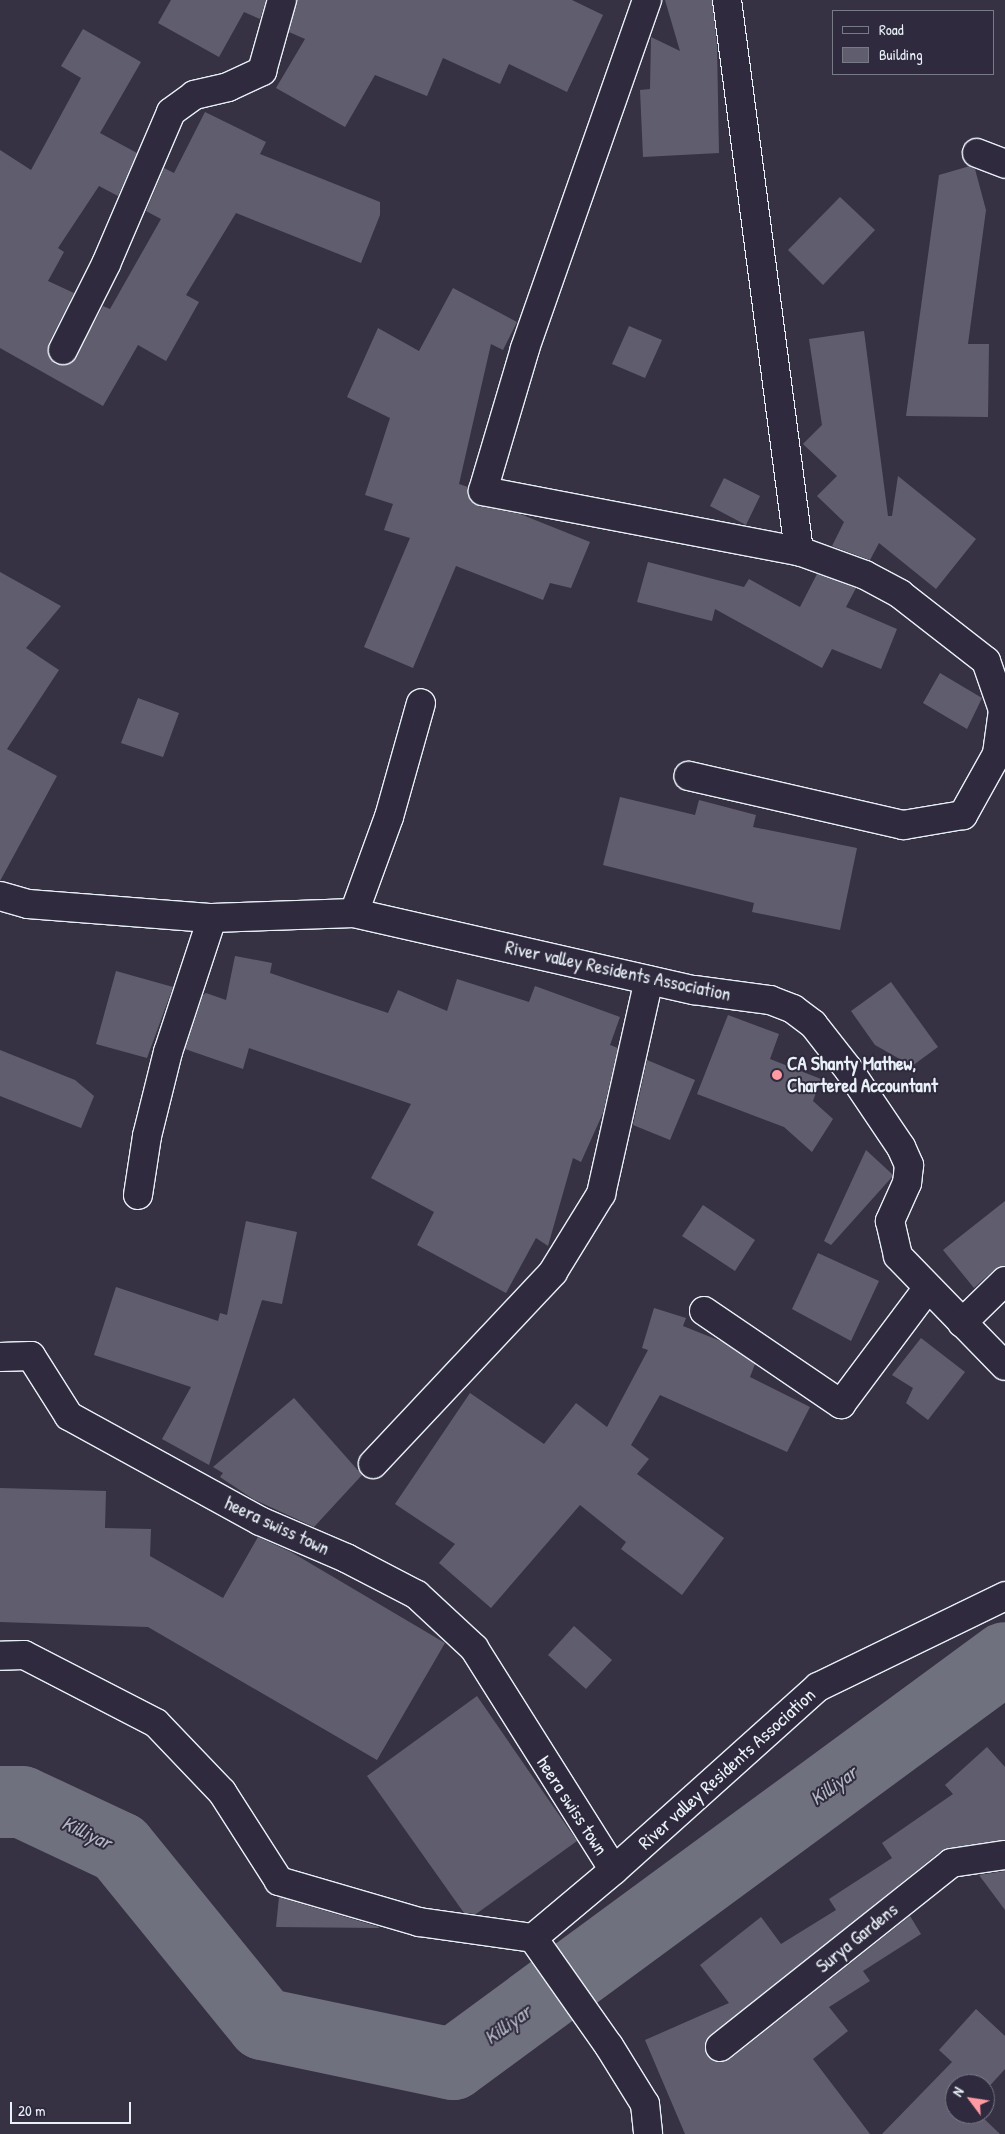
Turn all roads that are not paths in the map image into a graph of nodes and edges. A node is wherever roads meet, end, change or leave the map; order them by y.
1 (282, 0) edge
2 (647, 0) edge
3 (727, 0) edge
4 (977, 153) dead end
5 (1005, 164) edge
6 (63, 350) dead end
7 (799, 551) junction
8 (421, 703) dead end
9 (689, 776) dead end
10 (0, 896) edge
11 (354, 913) junction
12 (212, 918) junction
13 (649, 980) junction
14 (138, 1195) dead end
15 (1005, 1281) edge
16 (927, 1289) junction
17 (704, 1311) dead end
18 (962, 1323) junction
19 (0, 1357) edge
20 (1005, 1366) edge
21 (373, 1464) dead end
22 (1005, 1596) edge
23 (0, 1656) edge
24 (1005, 1855) edge
25 (614, 1870) junction
26 (533, 1938) junction
27 (720, 2047) dead end
28 (648, 2134) edge

1 - 6 street
2 - 7 street
3 - 7 street
4 - 5 street
7 - 9 street
8 - 11 street
10 - 12 street, River valley Residents Association
11 - 12 street, River valley Residents Association
11 - 13 street, River valley Residents Association
12 - 14 street
13 - 16 street, River valley Residents Association
13 - 21 street
15 - 18 street
16 - 17 street
16 - 18 street, River valley Residents Association
18 - 20 street, River valley Residents Association
19 - 25 street, heera swiss town
22 - 25 street, River valley Residents Association
23 - 26 street
24 - 27 street, Surya Gardens
25 - 26 street, heera swiss town
26 - 28 street

